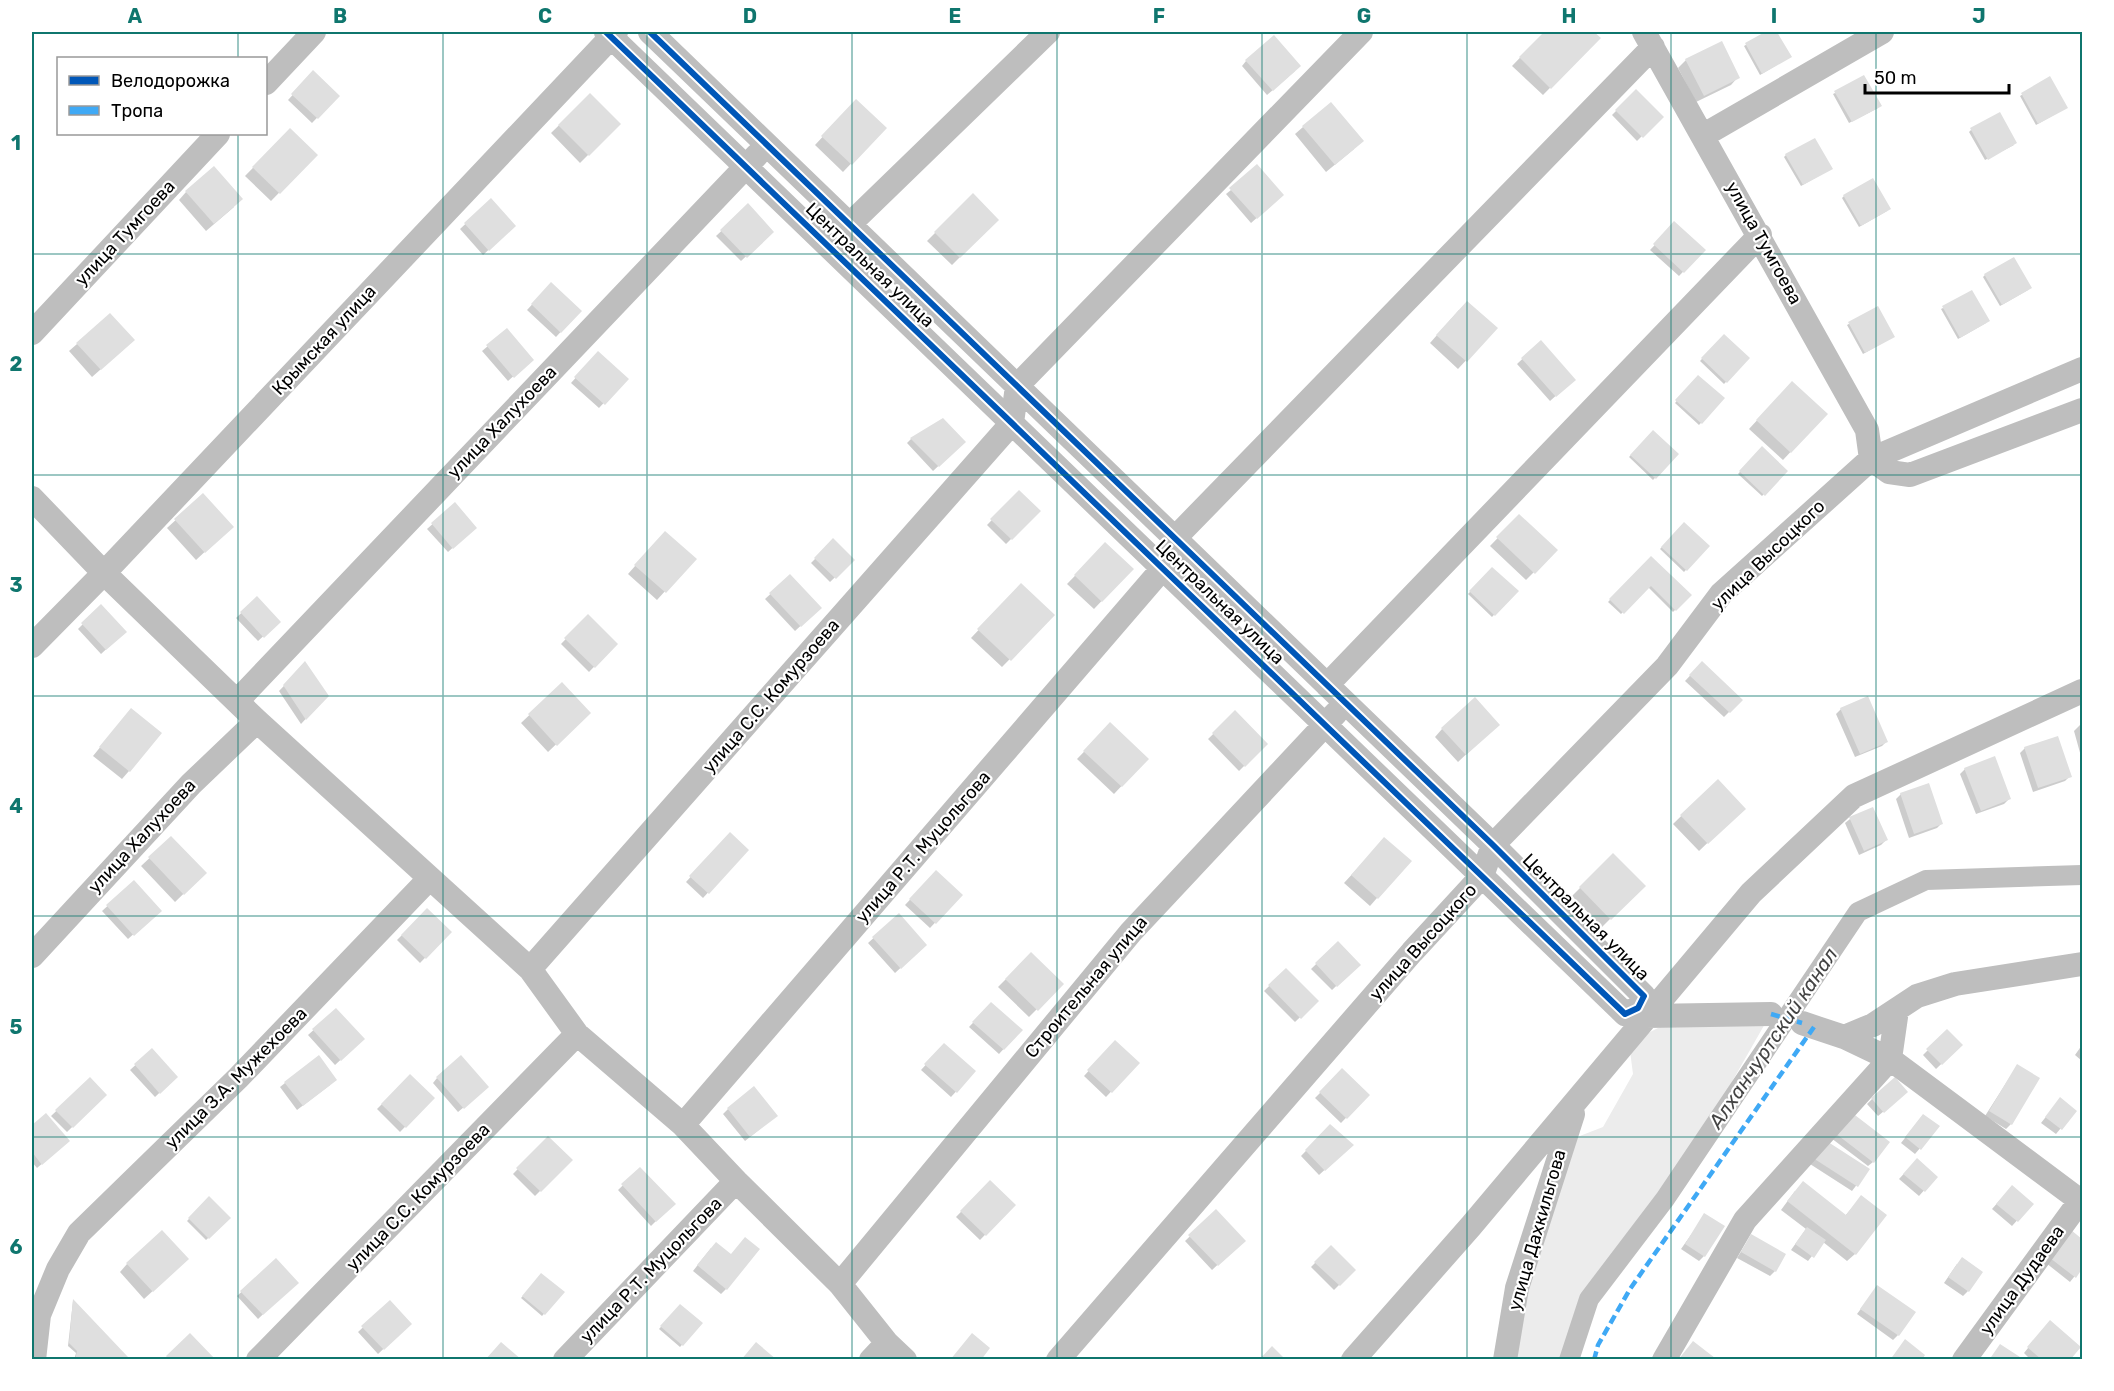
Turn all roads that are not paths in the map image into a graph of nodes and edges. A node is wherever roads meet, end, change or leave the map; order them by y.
1 (314, 32) edge
2 (650, 32) edge
3 (1048, 32) edge
4 (1362, 32) edge
5 (1882, 32) edge
6 (611, 33) edge
7 (1649, 39) edge
8 (267, 82) edge
9 (217, 135) edge
10 (1704, 135) junction
11 (768, 145) junction
12 (746, 166) junction
13 (850, 224) junction
14 (1760, 235) junction
15 (32, 333) edge
16 (2082, 369) edge
17 (1017, 386) junction
18 (2082, 410) edge
19 (1012, 423) junction
20 (1871, 459) junction
21 (32, 498) edge
22 (1174, 538) junction
23 (1163, 568) junction
24 (104, 573) junction
25 (32, 646) edge
26 (1327, 685) junction
27 (2082, 691) edge
28 (238, 700) junction
29 (1346, 702) junction
30 (257, 721) junction
31 (1325, 725) junction
32 (1493, 845) junction
33 (1482, 876) junction
34 (429, 879) junction
35 (32, 956) edge
36 (2082, 964) edge
37 (530, 969) junction
38 (1897, 1010) junction
39 (1642, 1012) junction
40 (1772, 1014) dead end
41 (1802, 1023) dead end
42 (577, 1034) junction
43 (1844, 1037) junction
44 (1890, 1059) junction
45 (1576, 1103) junction
46 (683, 1125) junction
47 (736, 1181) junction
48 (2081, 1202) edge
49 (58, 1269) junction
50 (840, 1284) junction
51 (32, 1294) edge
52 (879, 1351) edge
53 (34, 1359) edge
54 (258, 1359) edge
55 (566, 1359) edge
56 (905, 1359) edge
57 (1058, 1359) edge
58 (1353, 1359) edge
59 (1504, 1359) edge
60 (1664, 1359) edge
61 (1964, 1359) edge

1 - 8 street
2 - 11 street, Центральная улица
3 - 13 street
4 - 17 street
5 - 10 street
6 - 12 street, Центральная улица
6 - 24 street, Крымская улица
7 - 10 street, улица Тумгоева
7 - 22 street
9 - 15 street, улица Тумгоева
10 - 14 street, улица Тумгоева
11 - 12 street, улица Халухоева
11 - 13 street, Центральная улица
12 - 19 street, Центральная улица
12 - 28 street, улица Халухоева
13 - 17 street, Центральная улица
14 - 20 street, улица Тумгоева
14 - 26 street
16 - 20 street, улица Высоцкого
17 - 19 street
17 - 22 street, Центральная улица
18 - 20 street
19 - 23 street, Центральная улица
19 - 37 street, улица С.С. Комурзоева
20 - 32 street, улица Высоцкого
21 - 24 street
22 - 23 street
22 - 26 street, Центральная улица
23 - 31 street, Центральная улица
23 - 46 street, улица Р.Т. Муцольгова
24 - 25 street, Крымская улица
24 - 28 street
26 - 29 street, Центральная улица
27 - 39 street
28 - 30 street
29 - 31 street, Строительная улица
29 - 32 street, Центральная улица
30 - 34 street
30 - 35 street, улица Халухоева
31 - 33 street, Центральная улица
31 - 50 street, Строительная улица
32 - 33 street, улица Высоцкого
32 - 39 street, Центральная улица
33 - 39 street, Центральная улица
33 - 57 street, улица Высоцкого
34 - 37 street
34 - 49 street, улица З.А. Мужехоева
36 - 38 street
37 - 42 street
38 - 43 street
38 - 44 street
39 - 40 street
39 - 45 street
41 - 43 street
42 - 46 street
42 - 54 street, улица С.С. Комурзоева
43 - 44 street
44 - 48 street
44 - 60 street
45 - 58 street
45 - 59 street, улица Дахкильгова
46 - 47 street
47 - 50 street
47 - 55 street, улица Р.Т. Муцольгова
48 - 61 street, улица Дудаева
49 - 51 street
49 - 53 street, улица З.А. Мужехоева
50 - 52 street
52 - 56 street

